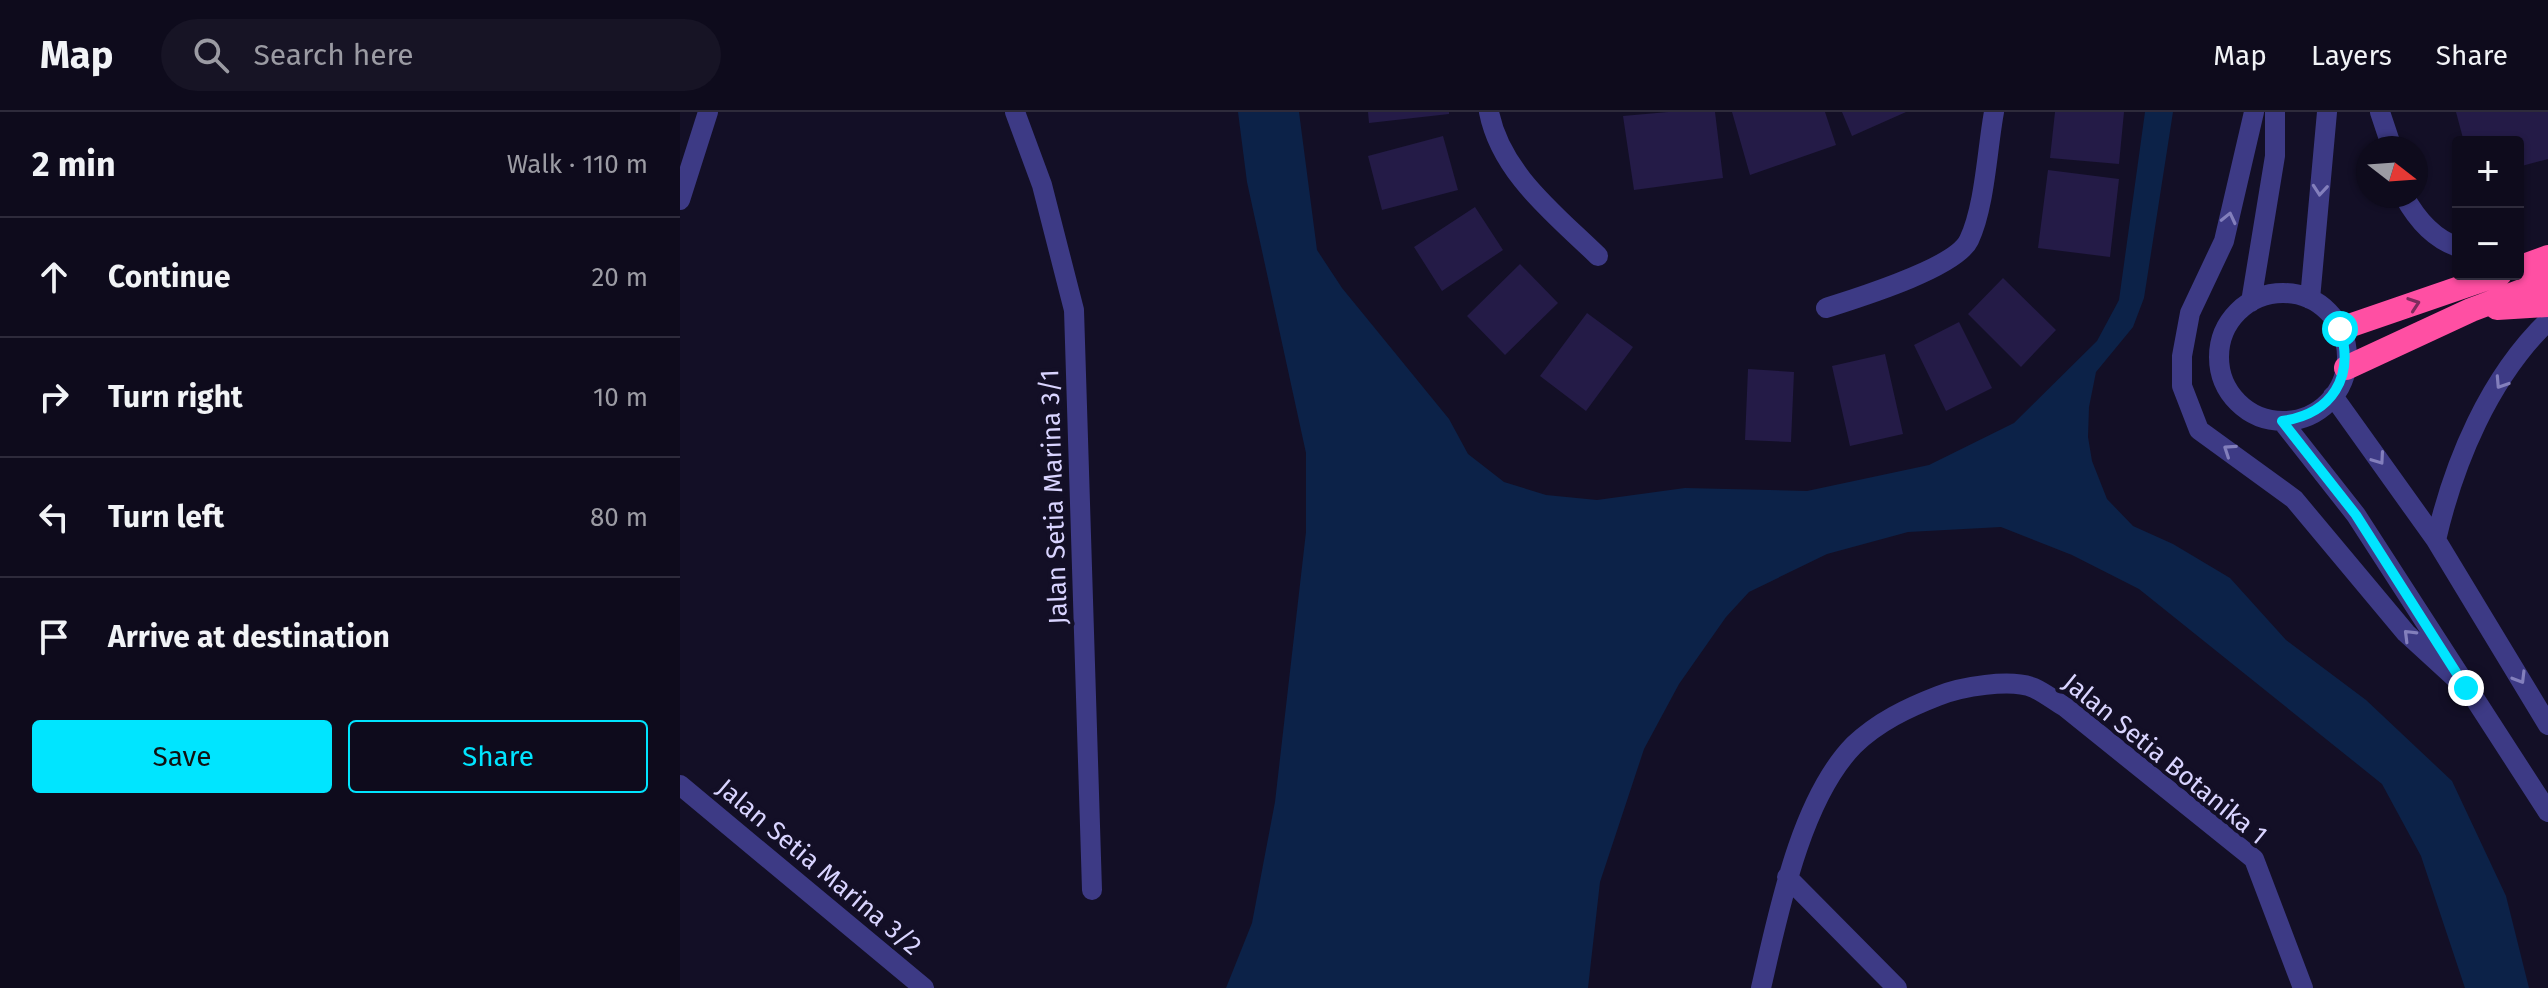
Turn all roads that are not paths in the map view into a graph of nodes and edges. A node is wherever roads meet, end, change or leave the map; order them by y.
1 (708, 112) edge
2 (1015, 112) edge
3 (1489, 112) edge
4 (1994, 112) edge
5 (2254, 112) edge
6 (2275, 112) edge
7 (2327, 112) edge
8 (2380, 112) edge
9 (2388, 136) edge
10 (680, 200) edge
11 (2412, 208) edge
12 (2452, 245) edge
13 (1598, 256) dead end
14 (2548, 257) edge
15 (2524, 265) edge
16 (2482, 280) edge
17 (2548, 281) edge
18 (2310, 299) junction
19 (2251, 302) junction
20 (2548, 305) edge
21 (1826, 308) dead end
22 (2471, 310) junction
23 (2548, 321) edge
24 (2340, 329) junction
25 (2346, 368) junction
26 (2333, 396) junction
27 (2282, 421) junction
28 (2436, 540) junction
29 (2466, 688) junction
30 (2548, 725) edge
31 (680, 785) edge
32 (2548, 812) edge
33 (1787, 877) junction
34 (1092, 890) dead end
35 (924, 988) edge
36 (1761, 988) edge
37 (1897, 988) edge
38 (2303, 988) edge

1 - 10 street
2 - 34 street, Jalan Setia Marina 3/1
3 - 13 street
4 - 21 street
29 -> 5 street
6 - 19 street
7 -> 18 street
8 - 9 street
11 - 12 street
14 - 15 highway
24 -> 16 highway
17 - 22 highway
18 - 19 street
18 - 24 street
19 - 27 street
20 - 22 highway
22 - 25 highway
23 -> 28 street
24 - 25 street
25 - 26 street
26 - 27 street
26 -> 28 street
27 - 29 street
28 -> 30 street
29 - 32 street
31 - 35 street, Jalan Setia Marina 3/2
33 - 36 street, Jalan Setia Botanika 1
33 - 37 street
33 - 38 street, Jalan Setia Botanika 1

